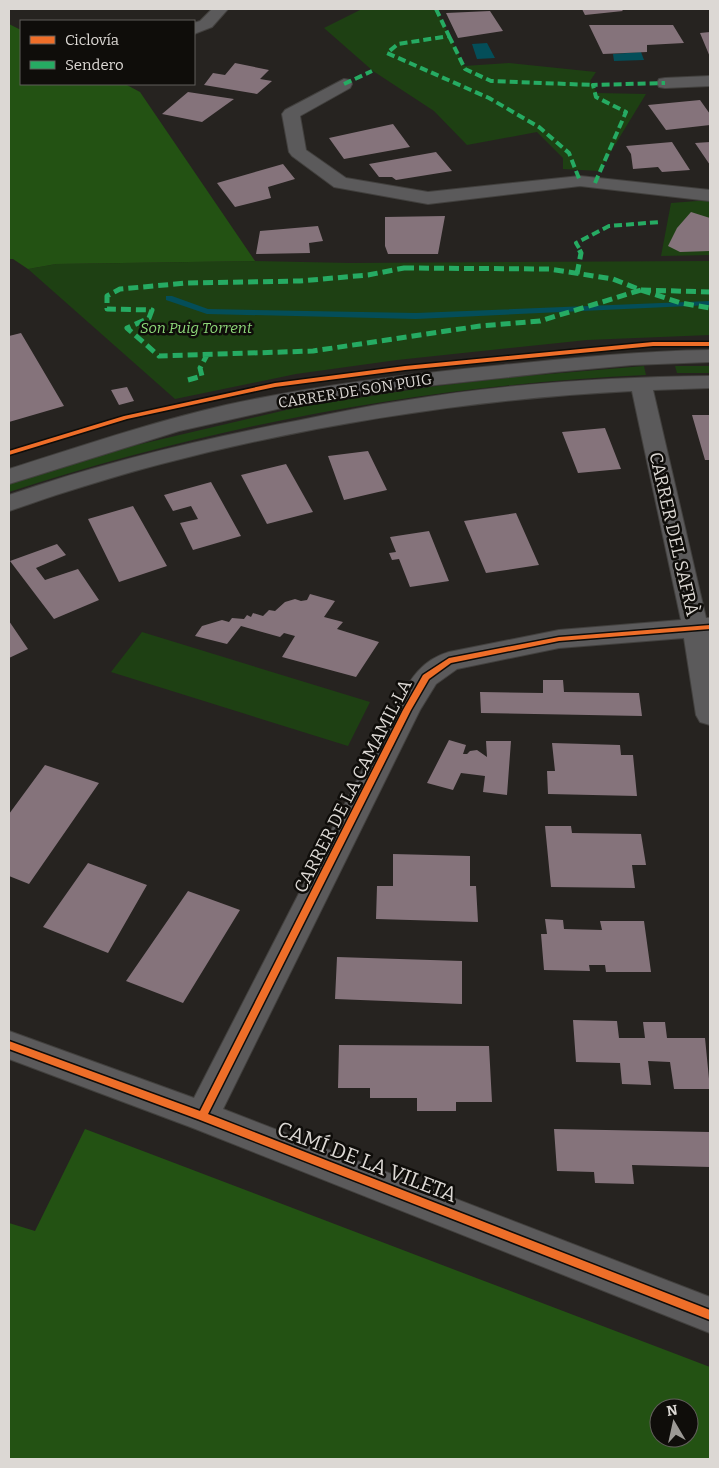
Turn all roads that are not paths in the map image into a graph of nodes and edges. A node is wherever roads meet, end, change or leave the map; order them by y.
1 (220, 9) edge
2 (195, 29) edge
3 (710, 81) edge
4 (664, 83) dead end
5 (344, 84) dead end
6 (710, 196) edge
7 (710, 356) edge
8 (710, 382) edge
9 (641, 383) junction
10 (9, 477) edge
11 (9, 503) edge
12 (703, 627) edge
13 (710, 715) edge
14 (9, 1044) edge
15 (202, 1116) junction
16 (710, 1316) edge

1 - 2 street
3 - 4 street
5 - 6 street
7 - 10 street, CARRER DE SON PUIG
8 - 9 street, CARRER DE SON PUIG
9 - 11 street, CARRER DE SON PUIG
9 - 12 street, CARRER DEL SAFRÀ
12 - 13 street, CARRER DEL SAFRÀ
12 - 15 street, CARRER DE LA CAMAMIL·LA
14 - 15 street, CAMÍ DE LA VILETA
15 - 16 street, CAMÍ DE LA VILETA

